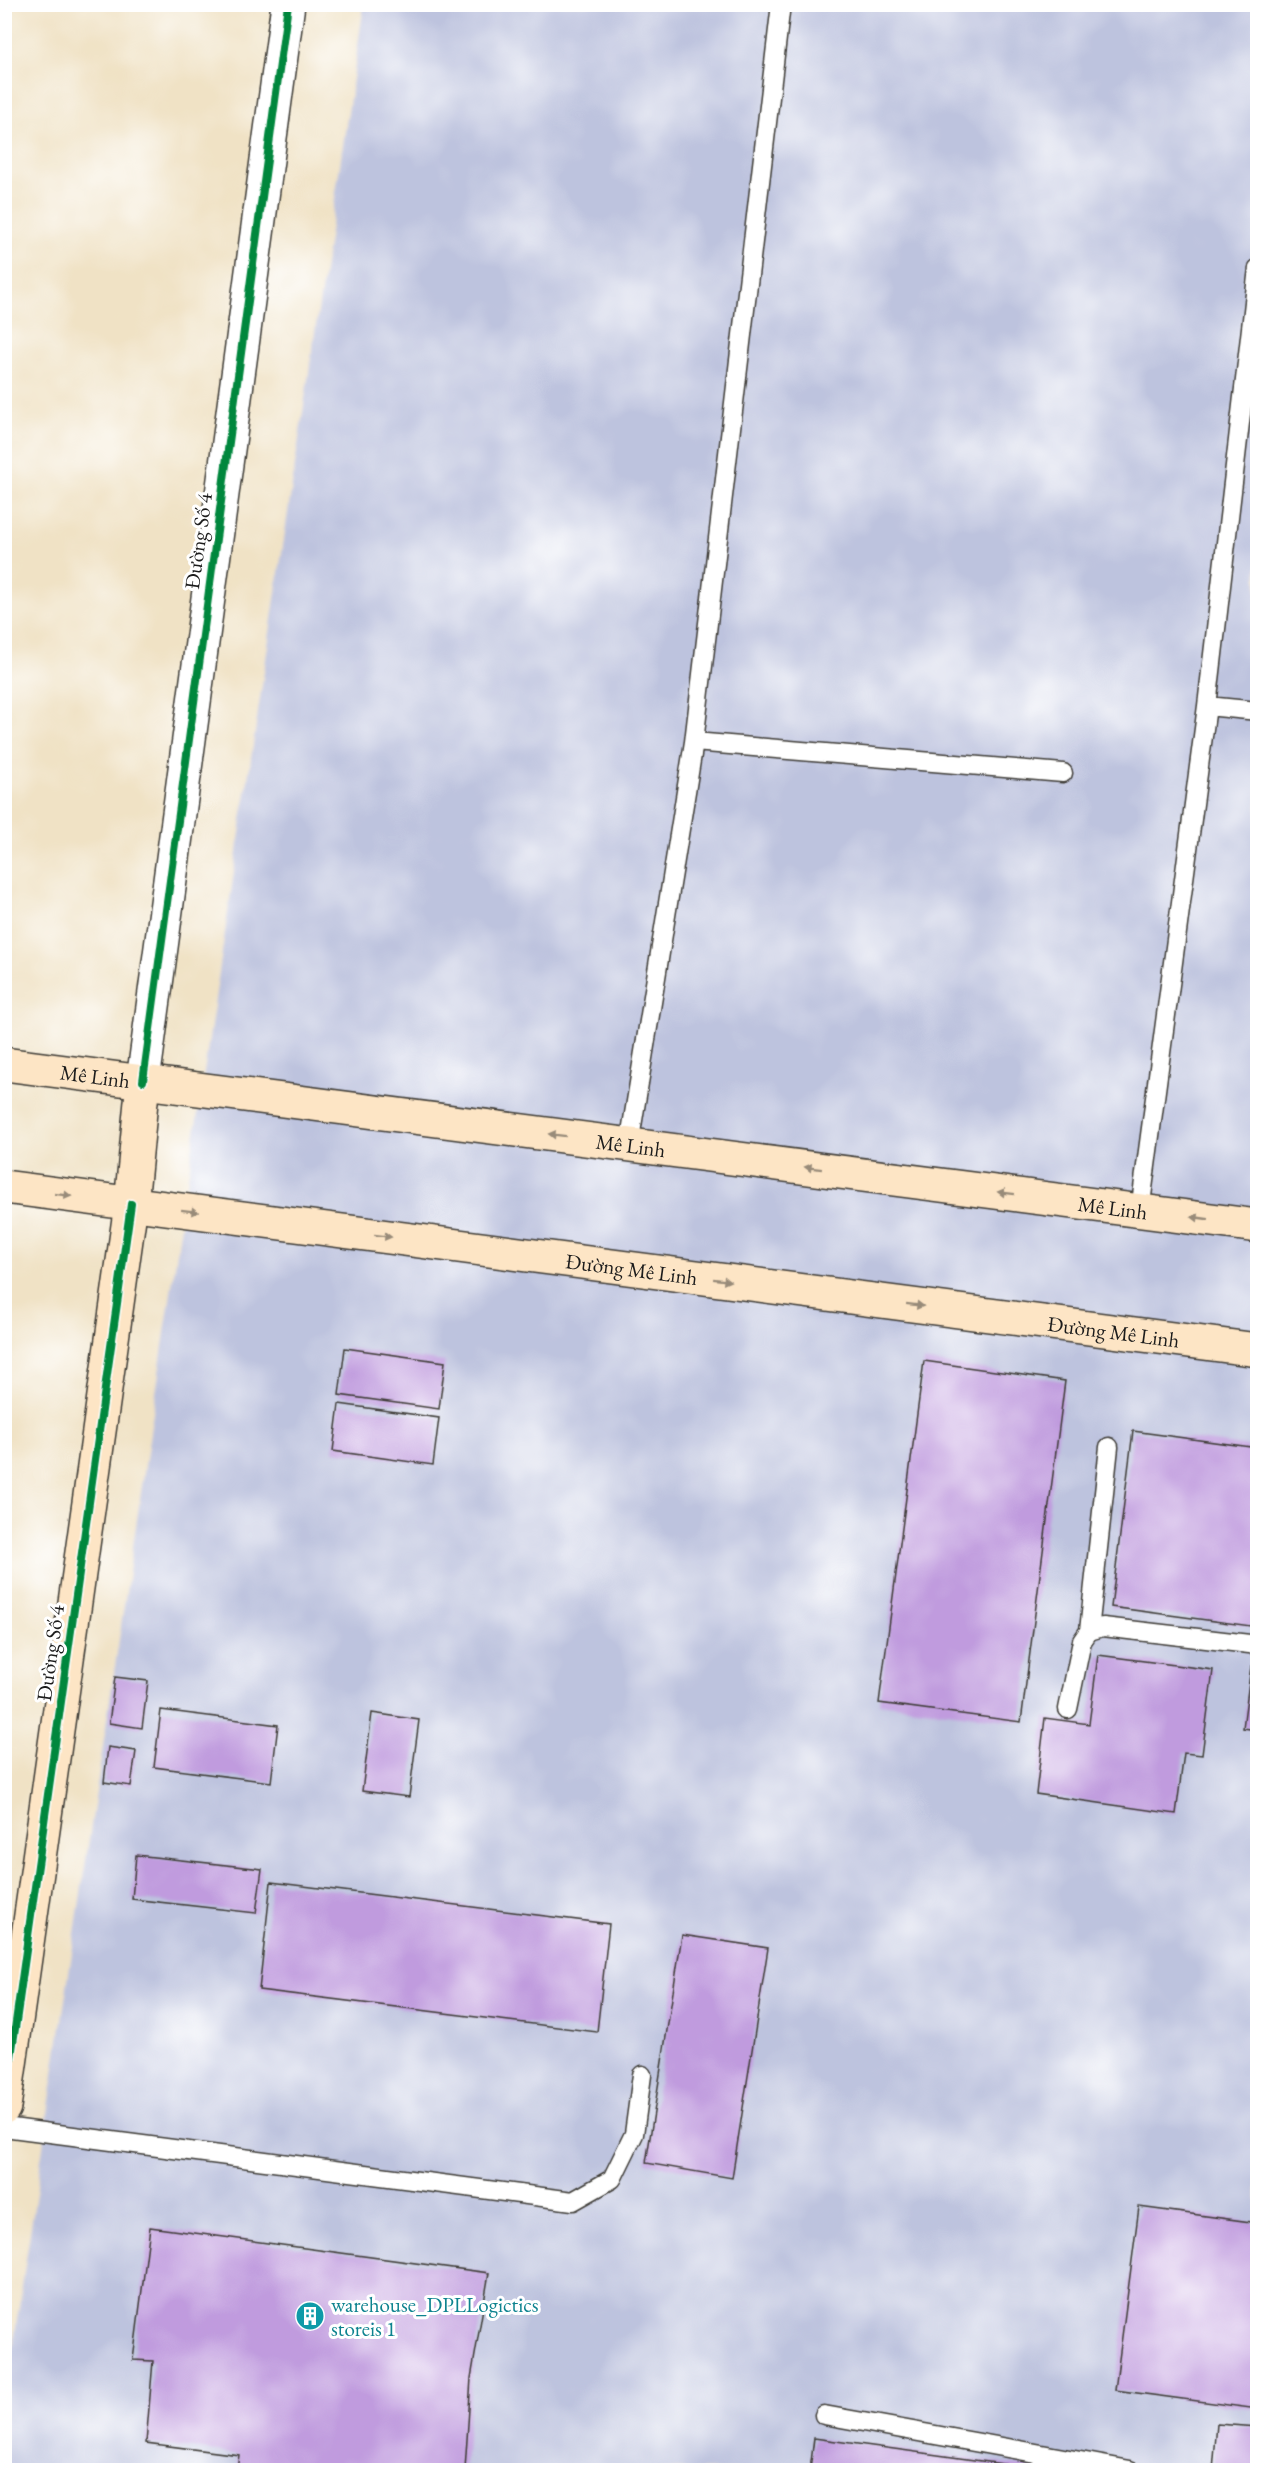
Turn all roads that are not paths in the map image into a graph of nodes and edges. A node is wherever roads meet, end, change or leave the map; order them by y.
1 (288, 4) edge
2 (781, 4) edge
3 (1257, 268) edge
4 (1207, 706) junction
5 (1257, 711) edge
6 (694, 742) junction
7 (1063, 773) dead end
8 (4, 1064) edge
9 (143, 1082) junction
10 (629, 1145) junction
11 (4, 1187) edge
12 (132, 1204) junction
13 (1140, 1211) junction
14 (1257, 1226) edge
15 (1257, 1350) edge
16 (1109, 1447) dead end
17 (1089, 1631) junction
18 (1257, 1645) edge
19 (1068, 1709) dead end
20 (642, 2074) dead end
21 (4, 2107) edge
22 (4, 2127) edge
23 (824, 2415) dead end
24 (1130, 2470) edge

1 - 9 street, Đường Số 4
2 - 6 lane
3 - 4 lane
4 - 5 lane
4 - 13 lane
6 - 7 lane
6 - 10 lane
8 - 9 main road, Mê Linh
10 -> 9 main road, Mê Linh
9 - 12 main road, Đường Số 4
13 -> 10 main road, Mê Linh
11 -> 12 main road, Đường Mê Linh
12 -> 15 main road, Đường Mê Linh
12 - 21 main road, Đường Số 4
14 -> 13 main road, Mê Linh
16 - 17 lane
17 - 18 lane
17 - 19 lane
20 - 22 lane
23 - 24 lane

